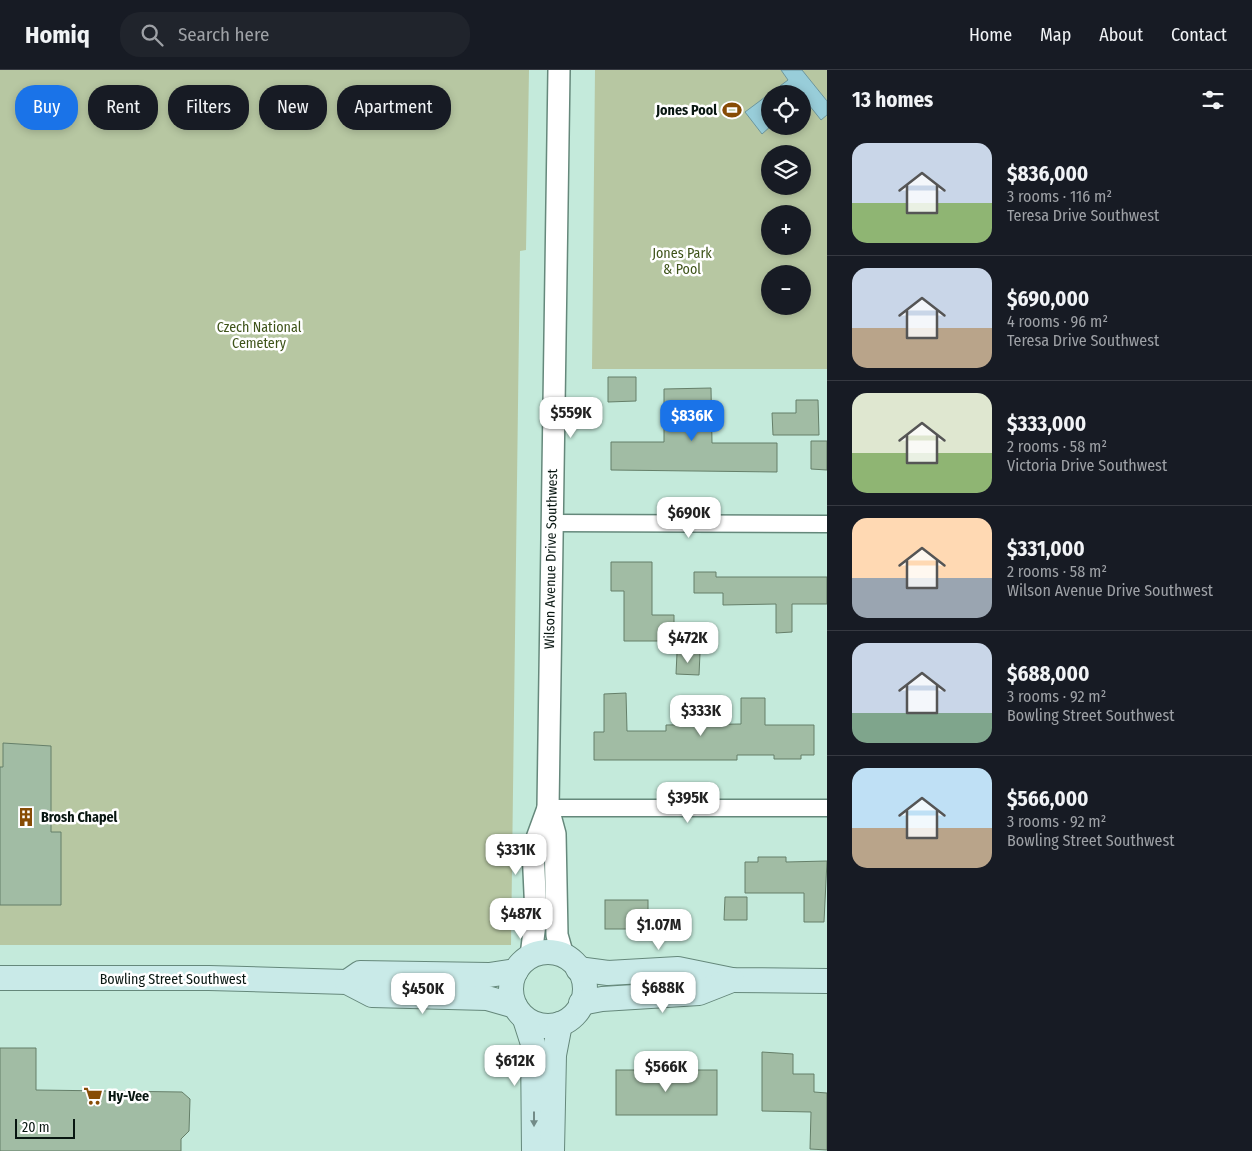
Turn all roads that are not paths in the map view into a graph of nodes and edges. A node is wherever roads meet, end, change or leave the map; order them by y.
1 (559, 70) edge
2 (552, 523) junction
3 (827, 524) edge
4 (548, 808) junction
5 (827, 808) edge
6 (570, 962) junction
7 (524, 963) junction
8 (0, 978) edge
9 (732, 980) junction
10 (827, 981) edge
11 (347, 982) junction
12 (582, 1003) junction
13 (520, 1012) junction
14 (560, 1024) junction
15 (534, 1151) edge
16 (552, 1151) edge

1 - 2 street, Wilson Avenue Drive Southwest
2 - 3 street
2 - 4 street, Wilson Avenue Drive Southwest
4 - 5 street
4 - 6 street, Wilson Avenue Drive Southwest
4 - 7 street, Wilson Avenue Drive Southwest
6 - 7 main road
6 - 9 main road
6 - 12 main road
7 - 11 main road, Bowling Street Southwest
7 - 13 main road
8 - 11 main road, Bowling Street Southwest
9 - 10 main road
9 - 12 main road
11 - 13 main road, Bowling Street Southwest
12 - 14 main road
13 - 14 main road
13 -> 15 main road
14 - 16 main road

